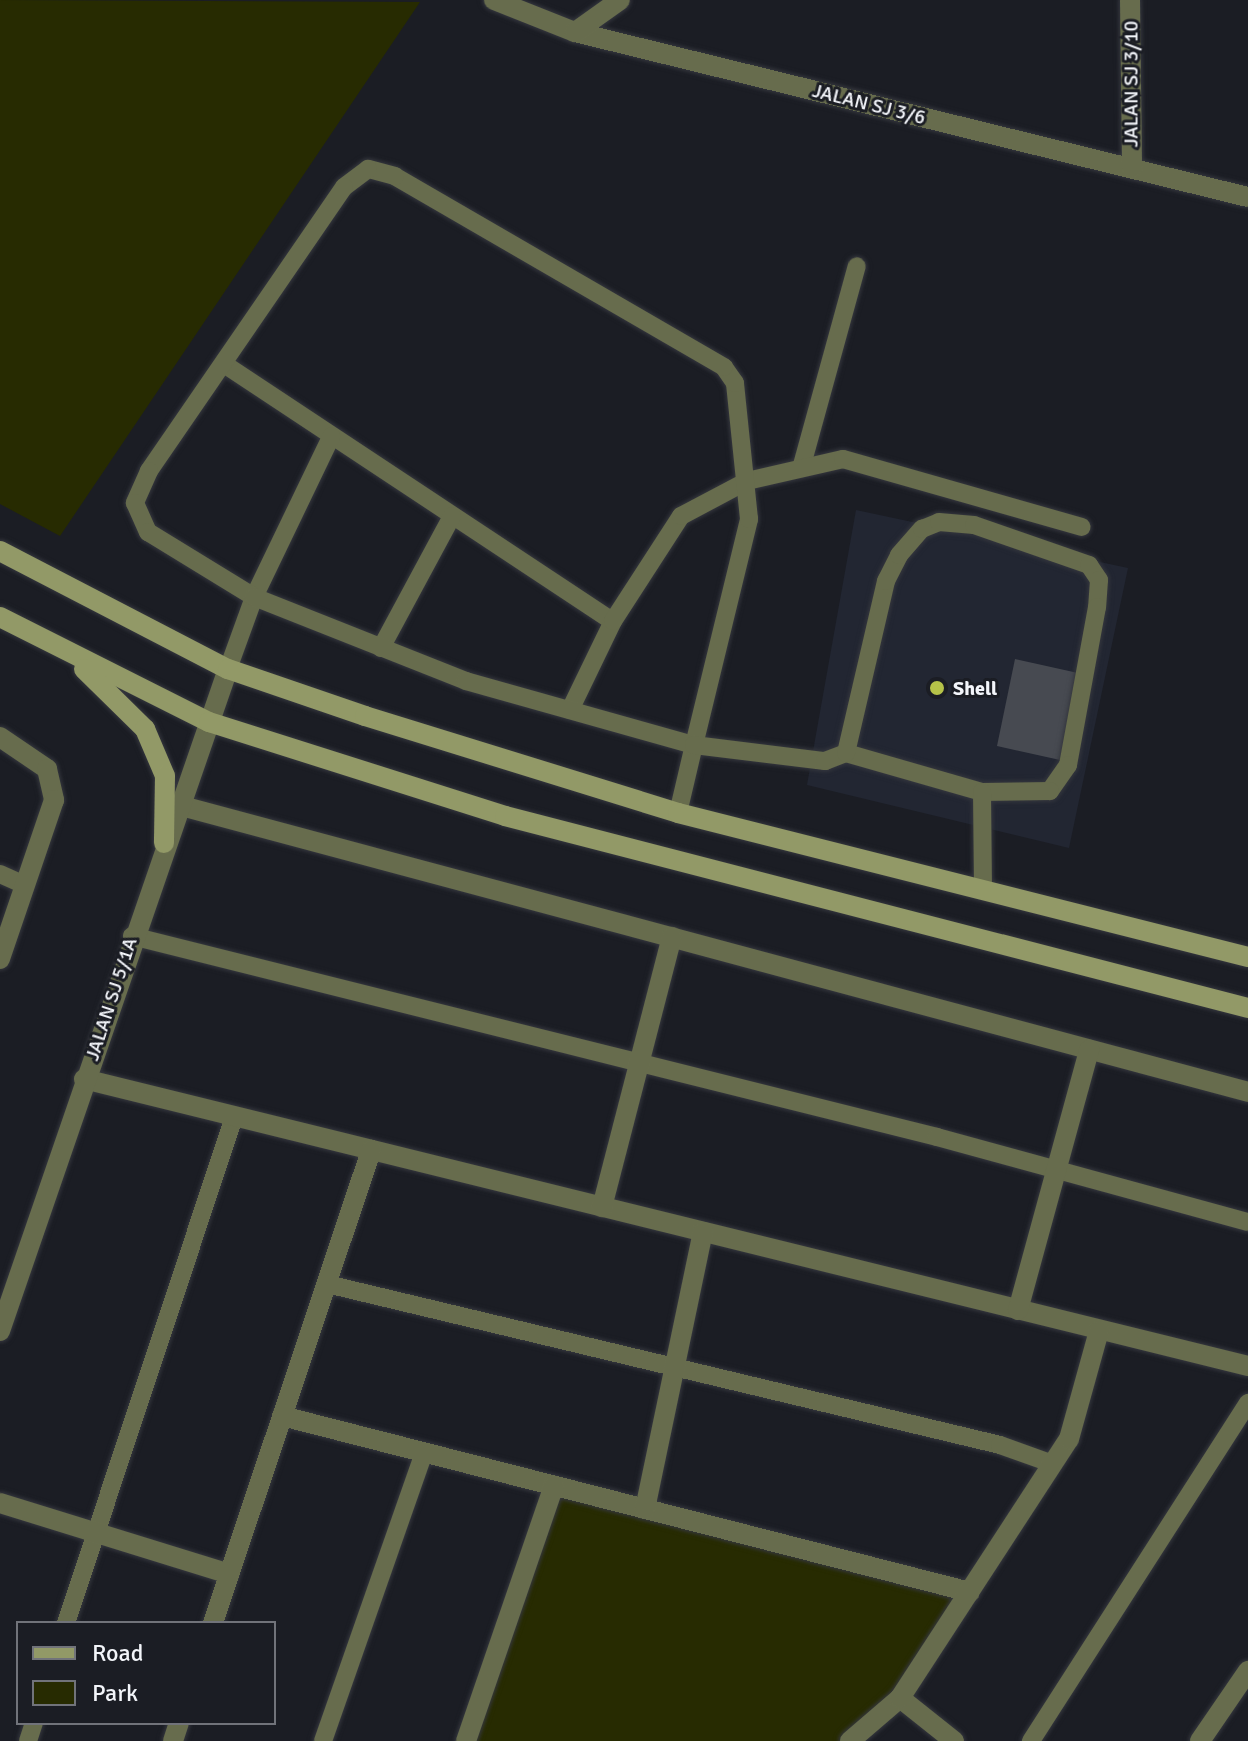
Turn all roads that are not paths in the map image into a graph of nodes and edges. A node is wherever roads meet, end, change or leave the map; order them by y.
1 (494, 0) edge
2 (620, 0) edge
3 (1130, 0) edge
4 (575, 32) junction
5 (1132, 168) junction
6 (1248, 197) edge
7 (857, 266) dead end
8 (224, 364) junction
9 (331, 437) junction
10 (802, 465) junction
11 (747, 481) junction
12 (452, 516) junction
13 (1082, 527) dead end
14 (0, 551) edge
15 (254, 597) junction
16 (0, 617) edge
17 (613, 621) junction
18 (381, 648) junction
19 (69, 654) junction
20 (228, 669) junction
21 (570, 710) junction
22 (209, 722) junction
23 (0, 737) edge
24 (694, 745) junction
25 (846, 753) junction
26 (982, 792) junction
27 (178, 805) junction
28 (678, 813) junction
29 (164, 843) junction
30 (0, 874) edge
31 (25, 885) junction
32 (983, 890) junction
33 (132, 936) junction
34 (672, 937) junction
35 (1248, 957) edge
36 (0, 959) edge
37 (1248, 1008) edge
38 (1089, 1050) junction
39 (637, 1062) junction
40 (84, 1079) junction
41 (1248, 1092) edge
42 (233, 1120) junction
43 (371, 1150) junction
44 (1053, 1169) junction
45 (602, 1207) junction
46 (1248, 1222) edge
47 (703, 1232) junction
48 (327, 1284) junction
49 (1018, 1310) junction
50 (0, 1331) edge
51 (1099, 1331) junction
52 (674, 1366) junction
53 (1248, 1366) edge
54 (1248, 1403) edge
55 (282, 1416) junction
56 (424, 1453) junction
57 (1053, 1464) junction
58 (554, 1486) junction
59 (0, 1503) edge
60 (645, 1509) junction
61 (95, 1532) junction
62 (229, 1574) junction
63 (970, 1592) junction
64 (67, 1621) edge
65 (214, 1621) edge
66 (1248, 1671) edge
67 (900, 1698) junction
68 (323, 1741) edge
69 (466, 1741) edge
70 (850, 1741) edge
71 (954, 1741) edge
72 (1031, 1741) edge
73 (1200, 1741) edge

1 - 4 street, JALAN SJ 3/6
2 - 4 street
3 - 5 street, JALAN SJ 3/10
4 - 5 street, JALAN SJ 3/6
5 - 6 street, JALAN SJ 3/6
7 - 10 lane
8 - 9 lane
8 - 11 lane
8 - 15 lane
9 - 12 lane
9 - 15 lane
10 - 11 lane
10 - 13 lane
11 - 17 lane
11 - 24 lane
12 - 17 lane
12 - 18 lane
14 - 20 street
15 - 18 lane
15 - 20 lane
16 - 19 street
17 - 21 lane
18 - 21 lane
19 - 22 street
19 - 29 street
20 - 22 street, JALAN SJ 5/1A
20 - 28 street
21 - 24 lane
22 - 27 street, JALAN SJ 5/1A
22 - 37 street
23 - 31 street
24 - 25 lane
24 - 28 lane
25 - 26 lane
25 - 26 lane
26 - 32 lane
27 - 29 street, JALAN SJ 5/1A
27 - 34 street
28 - 32 street
29 - 33 street, JALAN SJ 5/1A
30 - 31 lane
31 - 36 street
32 - 35 street
33 - 39 lane
33 - 40 street, JALAN SJ 5/1A
34 - 38 street
34 - 39 street
38 - 41 street
38 - 44 street
39 - 44 lane
39 - 45 street
40 - 42 street
40 - 50 street, JALAN SJ 5/1A
42 - 43 street
42 - 61 lane
43 - 45 street
43 - 48 street
44 - 46 lane
44 - 49 street
45 - 47 street
47 - 49 street
47 - 52 street
48 - 52 lane
48 - 55 street
49 - 51 street
51 - 53 street
51 - 57 street
52 - 57 lane
52 - 60 street
54 - 72 lane
55 - 56 street
55 - 62 street
56 - 58 street
56 - 68 lane
57 - 63 street
58 - 60 street
58 - 69 street
59 - 61 street
60 - 63 street
61 - 62 street
61 - 64 lane
62 - 65 street
63 - 67 street
66 - 73 street
67 - 70 street
67 - 71 street

